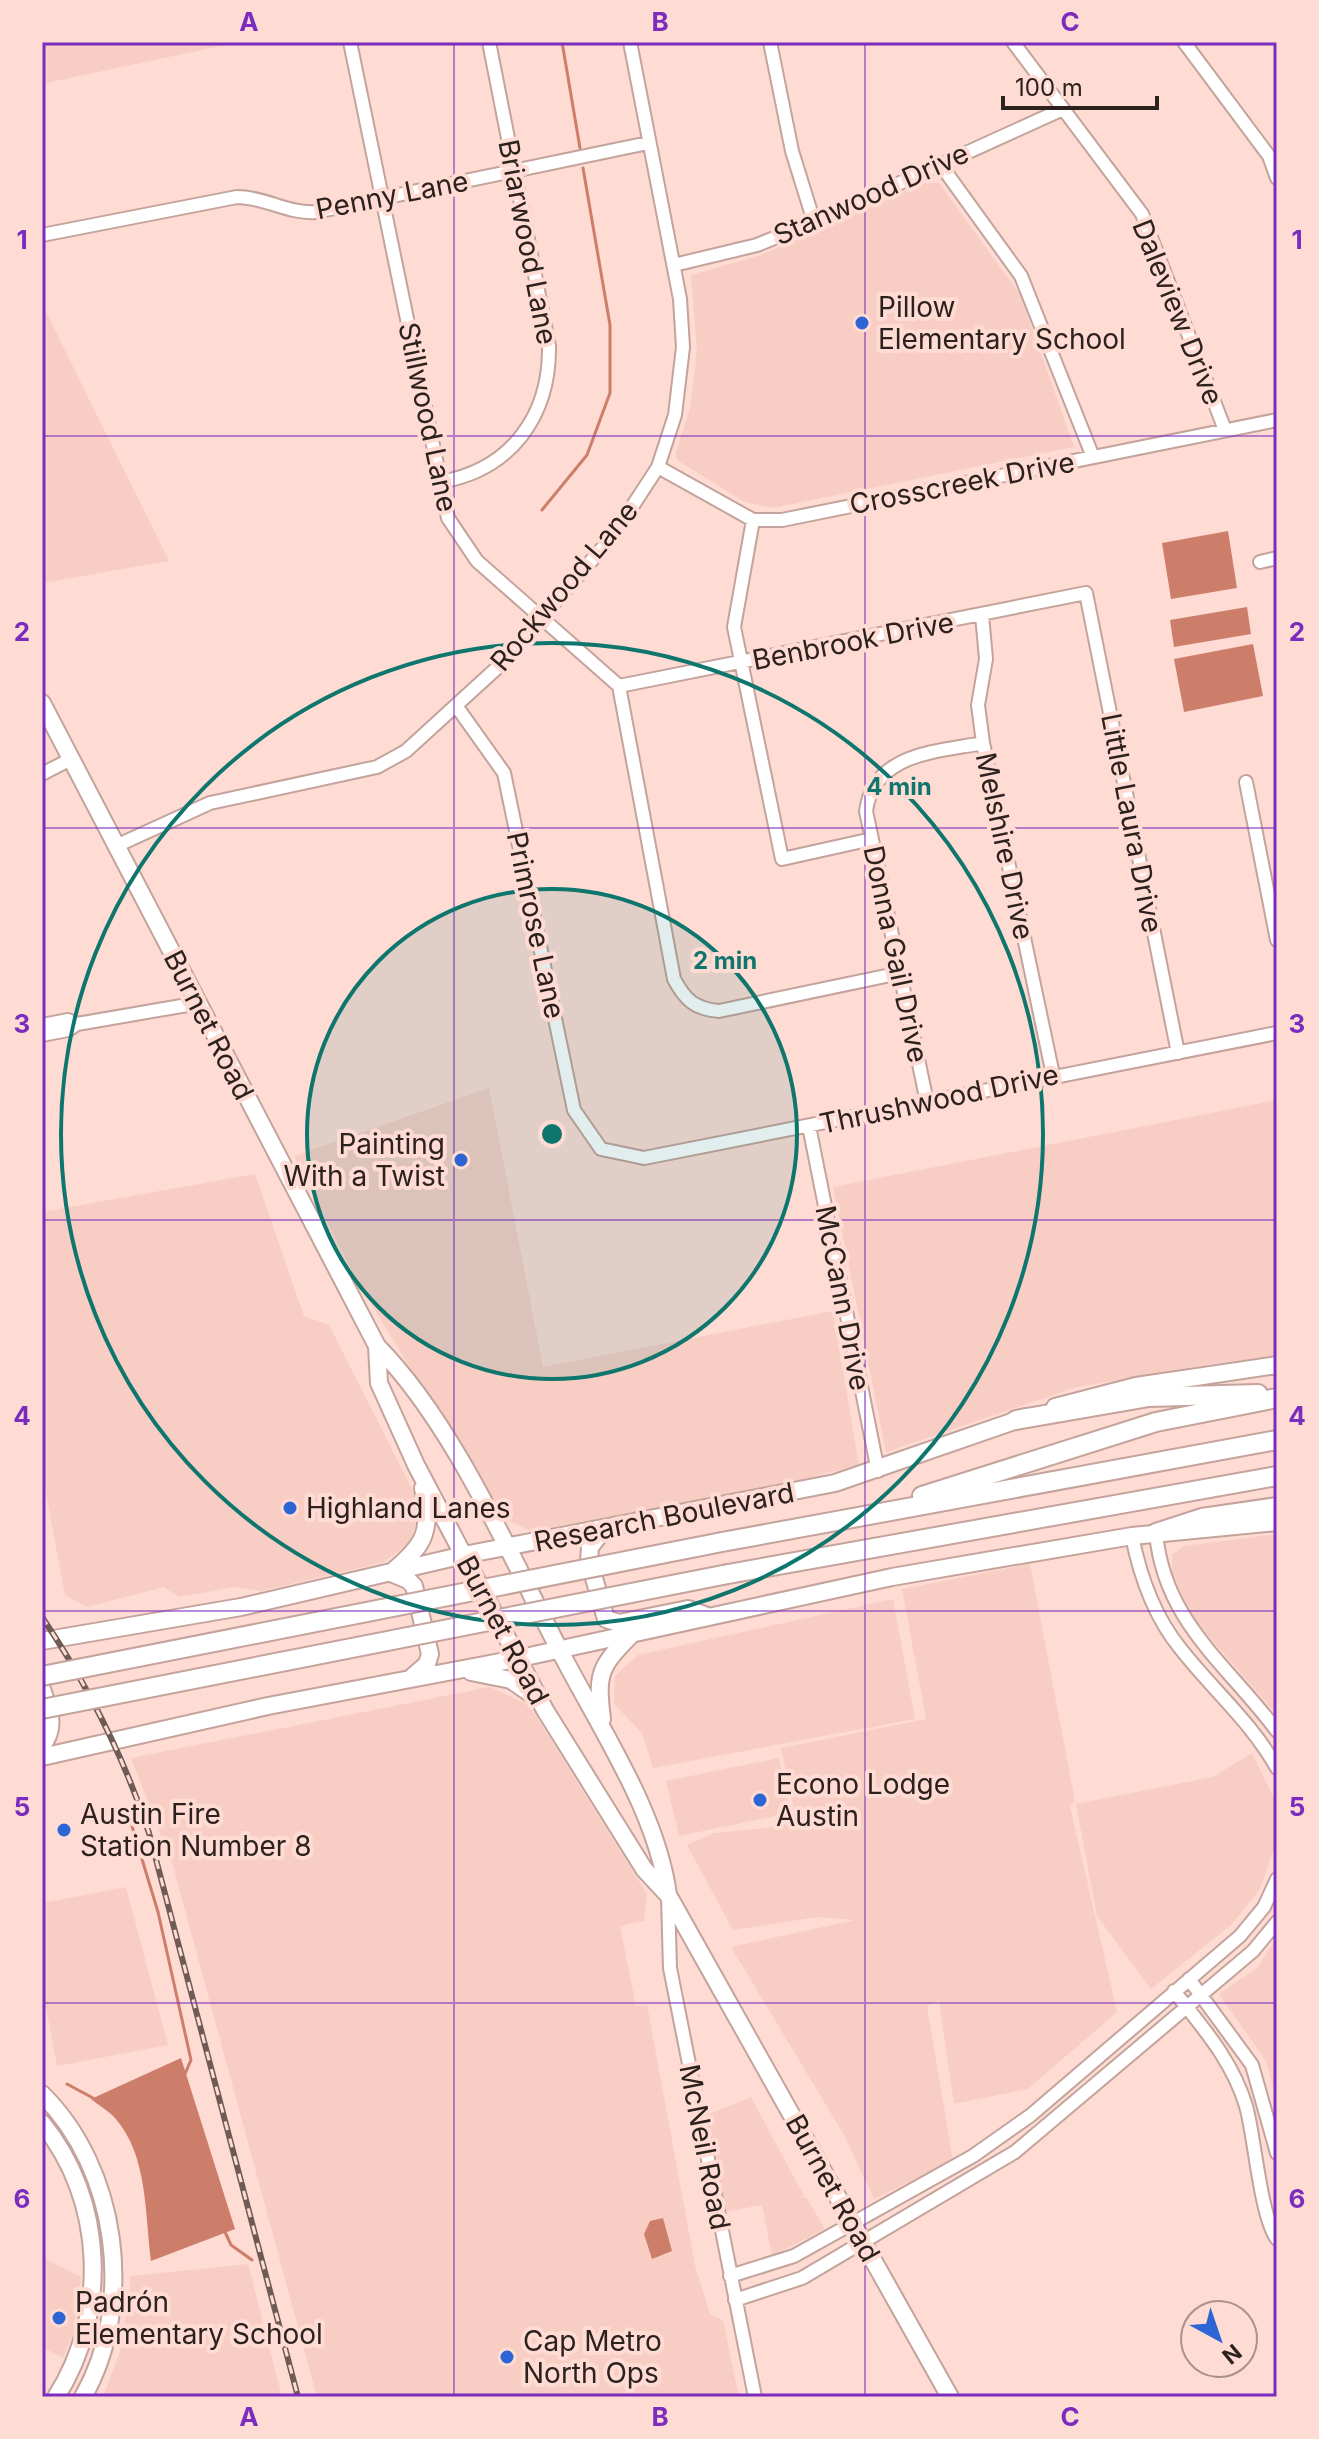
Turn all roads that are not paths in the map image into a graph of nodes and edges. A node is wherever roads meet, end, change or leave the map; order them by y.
1 (350, 42) edge
2 (489, 42) edge
3 (630, 42) edge
4 (770, 42) edge
5 (1013, 42) edge
6 (1184, 42) edge
7 (1063, 109) junction
8 (648, 143) junction
9 (940, 164) junction
10 (515, 172) junction
11 (1277, 178) edge
12 (381, 197) junction
13 (814, 222) junction
14 (42, 235) edge
15 (674, 265) junction
16 (1277, 420) edge
17 (1225, 430) junction
18 (1093, 457) junction
19 (658, 467) junction
20 (440, 482) junction
21 (753, 520) junction
22 (1277, 558) edge
23 (1260, 562) dead end
24 (1086, 593) joint
25 (982, 615) junction
26 (541, 618) junction
27 (741, 663) junction
28 (619, 686) junction
29 (42, 703) edge
30 (457, 707) junction
31 (983, 743) junction
32 (71, 759) junction
33 (42, 774) edge
34 (1246, 782) dead end
35 (872, 839) junction
36 (116, 846) junction
37 (1277, 940) edge
38 (900, 973) junction
39 (199, 1003) junction
40 (77, 1024) junction
41 (42, 1025) edge
42 (1277, 1033) edge
43 (42, 1035) edge
44 (1178, 1053) junction
45 (1053, 1075) junction
46 (927, 1102) junction
47 (809, 1126) junction
48 (601, 1149) joint
49 (377, 1346) junction
50 (1277, 1365) edge
51 (1277, 1396) edge
52 (1016, 1420) junction
53 (1277, 1440) edge
54 (878, 1471) junction
55 (421, 1474) junction
56 (1277, 1476) edge
57 (1277, 1485) edge
58 (1194, 1491) junction
59 (1277, 1507) edge
60 (870, 1514) junction
61 (1277, 1522) edge
62 (604, 1529) junction
63 (1156, 1533) junction
64 (1132, 1536) junction
65 (507, 1547) junction
66 (464, 1555) junction
67 (391, 1573) junction
68 (708, 1617) junction
69 (634, 1632) junction
70 (42, 1641) edge
71 (559, 1649) junction
72 (516, 1659) junction
73 (461, 1670) junction
74 (42, 1676) edge
75 (410, 1679) junction
76 (42, 1689) edge
77 (539, 1699) junction
78 (83, 1702) junction
79 (42, 1709) edge
80 (42, 1718) edge
81 (1277, 1731) edge
82 (604, 1733) junction
83 (42, 1746) edge
84 (42, 1757) edge
85 (1277, 1768) edge
86 (1277, 1879) edge
87 (668, 1895) junction
88 (1277, 1922) edge
89 (1189, 1979) junction
90 (1174, 1991) junction
91 (1202, 1994) junction
92 (1187, 2007) junction
93 (42, 2094) edge
94 (42, 2123) edge
95 (1277, 2153) edge
96 (854, 2224) junction
97 (1277, 2239) edge
98 (864, 2242) junction
99 (730, 2276) junction
100 (91, 2300) junction
101 (735, 2300) junction
102 (111, 2303) junction
103 (56, 2397) edge
104 (83, 2397) edge
105 (755, 2397) edge
106 (950, 2397) edge

1 - 12 street, Stillwood Lane
2 - 10 street, Briarwood Lane
3 - 8 street, Rockwood Lane
4 - 13 street
5 - 7 street, Daleview Drive
6 - 11 street
7 - 9 street, Stanwood Drive
7 - 17 street, Daleview Drive
8 - 10 street, Penny Lane
8 - 15 street, Rockwood Lane
9 - 13 street, Stanwood Drive
9 - 18 street
10 - 12 street, Penny Lane
10 - 20 street, Briarwood Lane
12 - 14 street, Penny Lane
12 - 20 street, Stillwood Lane
13 - 15 street, Stanwood Drive
15 - 19 street, Rockwood Lane
16 - 17 street, Crosscreek Drive
17 - 18 street, Crosscreek Drive
18 - 21 street, Crosscreek Drive
19 - 21 street
19 - 26 street, Rockwood Lane
20 - 26 street, Stillwood Lane
21 - 27 street
22 - 23 street
24 - 25 street, Benbrook Drive
24 - 44 street, Little Laura Drive
25 - 27 street, Benbrook Drive
25 - 31 street, Melshire Drive
26 - 28 street, Stillwood Lane
26 - 30 street, Rockwood Lane
27 - 28 street, Benbrook Drive
27 - 35 street
28 - 38 street
29 - 32 main road, Burnet Road
30 - 36 street, Rockwood Lane
30 - 48 street, Primrose Lane
31 - 35 street, Donna Gail Drive
31 - 45 street, Melshire Drive
32 - 33 street
32 - 36 main road, Burnet Road
34 - 37 street
35 - 38 street, Donna Gail Drive
36 - 39 main road, Burnet Road
38 - 46 street, Donna Gail Drive
39 - 40 street
39 - 49 main road, Burnet Road
40 - 41 street
40 - 43 street
42 - 44 street, Thrushwood Drive
44 - 45 street, Thrushwood Drive
45 - 46 street, Thrushwood Drive
46 - 47 street, Thrushwood Drive
47 - 48 street, Thrushwood Drive
47 - 54 street, McCann Drive
49 - 55 main road, Burnet Road
49 - 65 main road, Burnet Road
50 - 52 main road, Research Boulevard
51 - 52 highway
51 - 60 highway
52 - 54 main road, Research Boulevard
53 - 60 highway
54 - 62 main road, Research Boulevard
55 - 66 main road, Burnet Road
55 - 67 main road
56 - 58 highway
57 - 58 highway
58 - 78 highway, bridge
59 - 63 highway
60 - 74 highway, bridge
61 - 63 main road
62 - 65 main road, Research Boulevard
62 - 68 main road
63 - 64 main road
63 - 81 street
64 - 68 main road
64 - 85 street
65 - 66 main road, Research Boulevard
65 - 71 main road, Burnet Road
66 - 67 main road, Research Boulevard
66 - 72 main road, Burnet Road
67 - 70 main road, Research Boulevard
67 - 75 main road
68 - 69 main road
69 - 71 main road
69 - 82 main road
71 - 72 main road
71 - 82 main road, Burnet Road
72 - 73 main road
72 - 77 main road, Burnet Road
73 - 75 main road
73 - 77 main road
75 - 84 main road
76 - 83 main road
77 - 87 main road, Burnet Road
78 - 79 highway, bridge
78 - 80 highway, bridge
82 - 87 main road, Burnet Road
86 - 89 street
87 - 96 main road, Burnet Road
87 - 99 street, McNeil Road
88 - 91 street
89 - 90 street
89 - 91 street
90 - 92 street
90 - 96 street
91 - 92 street
91 - 95 street
92 - 97 street
92 - 98 street
93 - 102 main road
94 - 100 main road
96 - 98 main road, Burnet Road
96 - 99 street
98 - 101 street
98 - 106 main road, Burnet Road
99 - 101 street, McNeil Road
100 - 102 main road
100 - 103 main road
101 - 105 street, McNeil Road
102 - 104 main road

